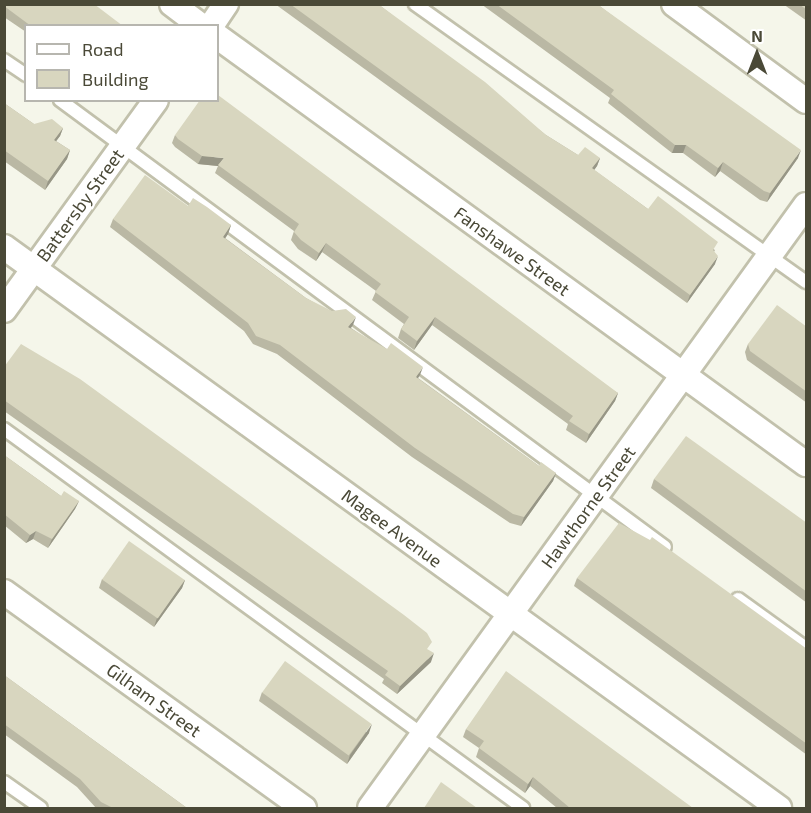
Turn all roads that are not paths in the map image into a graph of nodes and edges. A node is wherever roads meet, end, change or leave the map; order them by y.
1 (172, 4) edge
2 (226, 4) edge
3 (415, 4) edge
4 (674, 4) edge
5 (198, 24) edge
6 (212, 24) edge
7 (219, 38) edge
8 (4, 60) edge
9 (24, 74) edge
10 (807, 101) edge
11 (63, 102) edge
12 (155, 102) edge
13 (123, 147) junction
14 (807, 205) edge
15 (4, 247) edge
16 (770, 255) junction
17 (34, 268) junction
18 (807, 282) edge
19 (4, 310) edge
20 (683, 375) junction
21 (4, 429) edge
22 (807, 464) edge
23 (595, 497) junction
24 (682, 559) edge
25 (4, 592) edge
26 (730, 593) edge
27 (511, 614) junction
28 (807, 648) edge
29 (422, 736) junction
30 (4, 782) edge
31 (41, 808) edge
32 (304, 808) edge
33 (370, 808) edge
34 (523, 808) edge
35 (779, 808) edge

1 - 5 street
2 - 6 street
3 - 16 lane
4 - 10 street
7 - 20 street, Fanshawe Street
8 - 9 lane
11 - 13 lane
12 - 13 street, Battersby Street
13 - 17 street, Battersby Street
13 - 23 lane
14 - 16 street, Hawthorne Street
15 - 17 street, Magee Avenue
16 - 18 lane
16 - 20 street, Hawthorne Street
17 - 19 street, Battersby Street
17 - 27 street, Magee Avenue
20 - 22 street, Fanshawe Street
20 - 23 street, Hawthorne Street
21 - 29 lane
23 - 24 lane
23 - 27 street, Hawthorne Street
25 - 32 street, Gilham Street
26 - 28 lane
27 - 29 street, Hawthorne Street
27 - 35 street, Magee Avenue
29 - 33 street, Hawthorne Street
29 - 34 lane
30 - 31 lane

